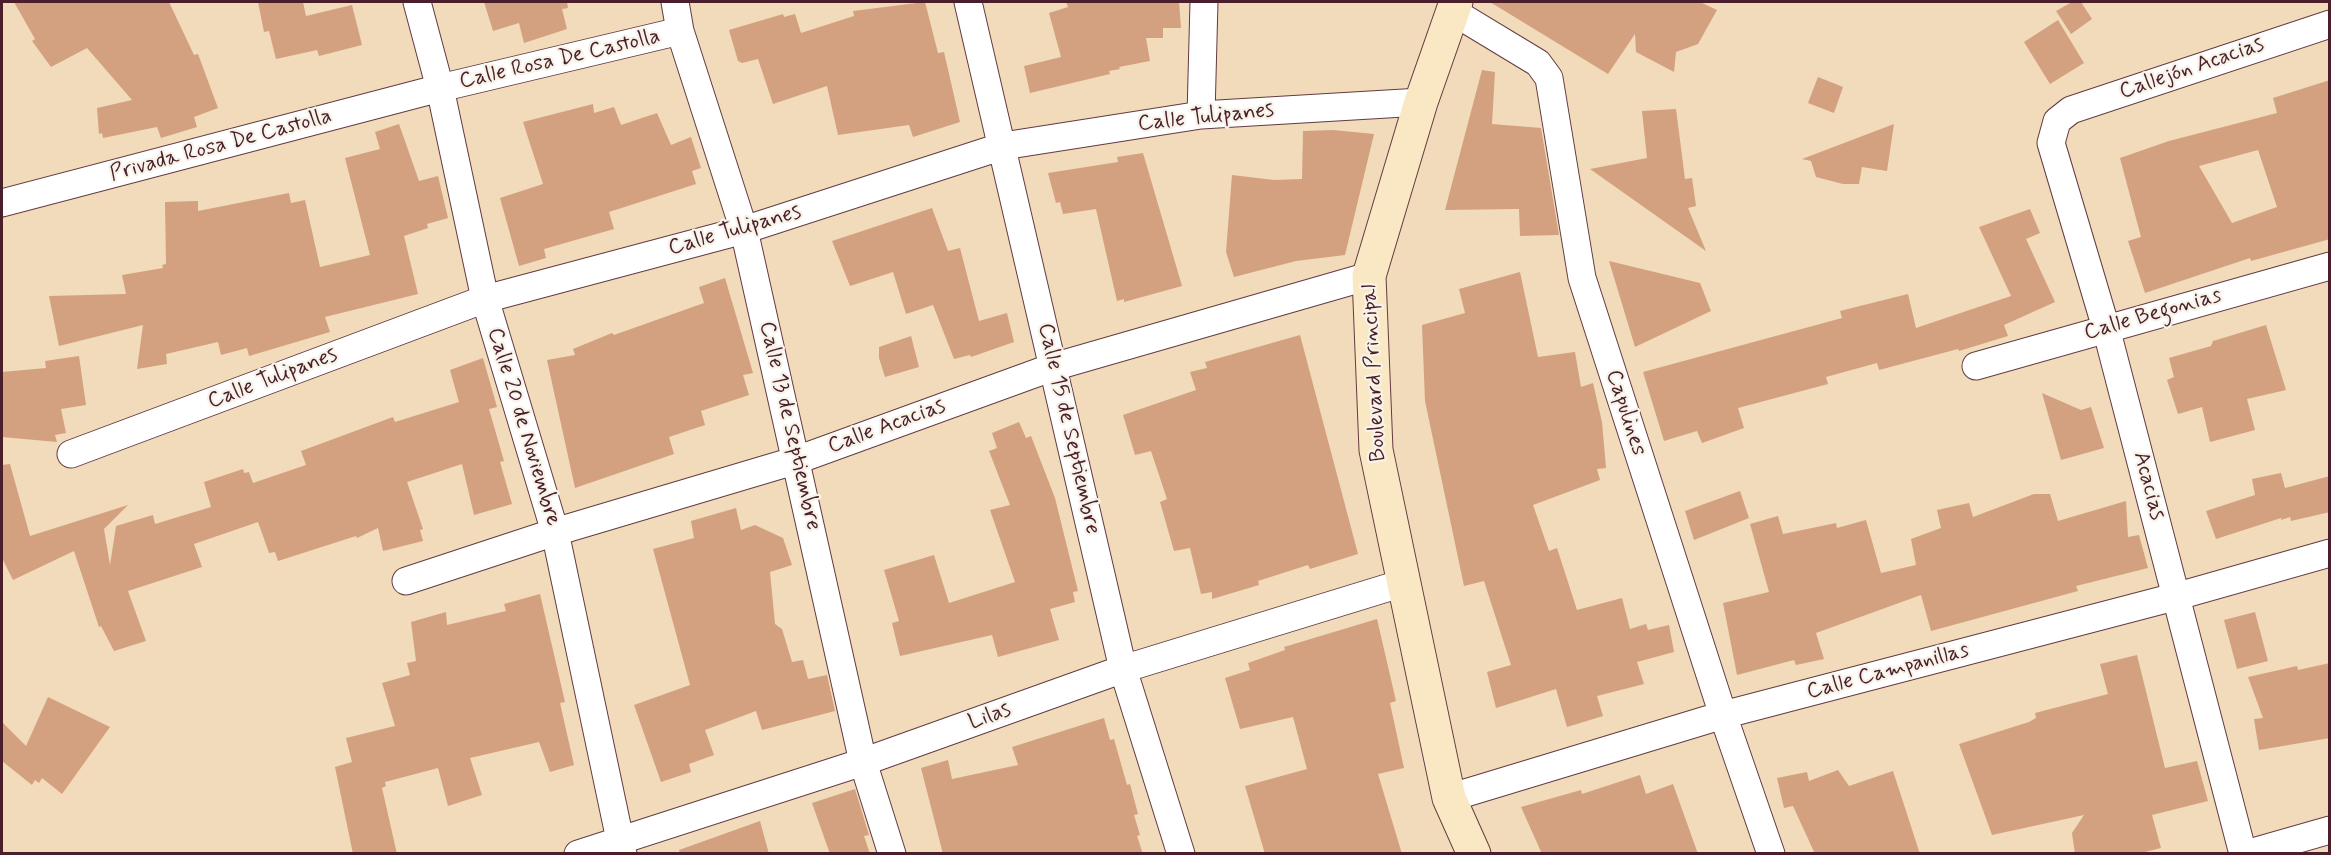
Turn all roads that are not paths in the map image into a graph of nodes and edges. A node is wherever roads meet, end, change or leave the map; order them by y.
1 (417, 2) edge
2 (675, 2) edge
3 (968, 2) edge
4 (1204, 2) edge
5 (1454, 6) edge
6 (2327, 21) edge
7 (680, 31) junction
8 (440, 88) junction
9 (1421, 102) junction
10 (1201, 115) junction
11 (2057, 121) joint
12 (1004, 146) junction
13 (2, 203) edge
14 (744, 230) junction
15 (2330, 266) edge
16 (1369, 276) junction
17 (485, 299) junction
18 (2106, 328) junction
19 (1977, 366) dead end
20 (1053, 367) junction
21 (71, 454) dead end
22 (797, 460) junction
23 (555, 531) junction
24 (2330, 553) edge
25 (406, 581) dead end
26 (1403, 583) junction
27 (2178, 596) junction
28 (1123, 669) junction
29 (1723, 716) junction
30 (863, 762) junction
31 (1449, 798) junction
32 (2330, 830) edge
33 (621, 847) edge
34 (578, 854) edge
35 (892, 854) edge
36 (1181, 854) edge
37 (1474, 854) edge
38 (1771, 854) edge
39 (2245, 854) edge

1 - 8 street, Calle 20 de Noviembre
2 - 7 street, Calle 13 de Septiembre
3 - 12 street, Calle 15 de Septiembre
4 - 10 street
5 - 9 street, Boulevard Principal
5 - 29 street, Capulines
6 - 11 street, Callejón Acacias
7 - 8 street, Calle Rosa De Castolla
7 - 14 street, Calle 13 de Septiembre
8 - 13 street, Privada Rosa De Castolla
8 - 17 street, Calle 20 de Noviembre
9 - 10 street, Calle Tulipanes
9 - 16 street, Boulevard Principal
10 - 12 street, Calle Tulipanes
11 - 18 street, Acacias
12 - 14 street, Calle Tulipanes
12 - 20 street, Calle 15 de Septiembre
14 - 17 street, Calle Tulipanes
14 - 22 street, Calle 13 de Septiembre
15 - 18 street, Calle Begonias
16 - 20 street, Calle Acacias
16 - 26 street, Boulevard Principal
17 - 21 street, Calle Tulipanes
17 - 23 street, Calle 20 de Noviembre
18 - 19 street, Calle Begonias
18 - 27 street, Acacias
20 - 22 street, Calle Acacias
20 - 28 street, Calle 15 de Septiembre
22 - 23 street, Calle Acacias
22 - 30 street, Calle 13 de Septiembre
23 - 25 street, Calle Acacias
23 - 33 street, Calle 20 de Noviembre
24 - 27 street, Calle Campanillas
26 - 28 street, Lilas
26 - 31 street, Boulevard Principal
27 - 29 street, Calle Campanillas
27 - 39 street, Acacias
28 - 30 street, Lilas
28 - 36 street, Calle 15 de Septiembre
29 - 31 street, Calle Campanillas
29 - 38 street, Capulines
30 - 33 street, Lilas
30 - 35 street, Calle 13 de Septiembre
31 - 37 street, Boulevard Principal
32 - 39 street
33 - 34 street, Lilas

